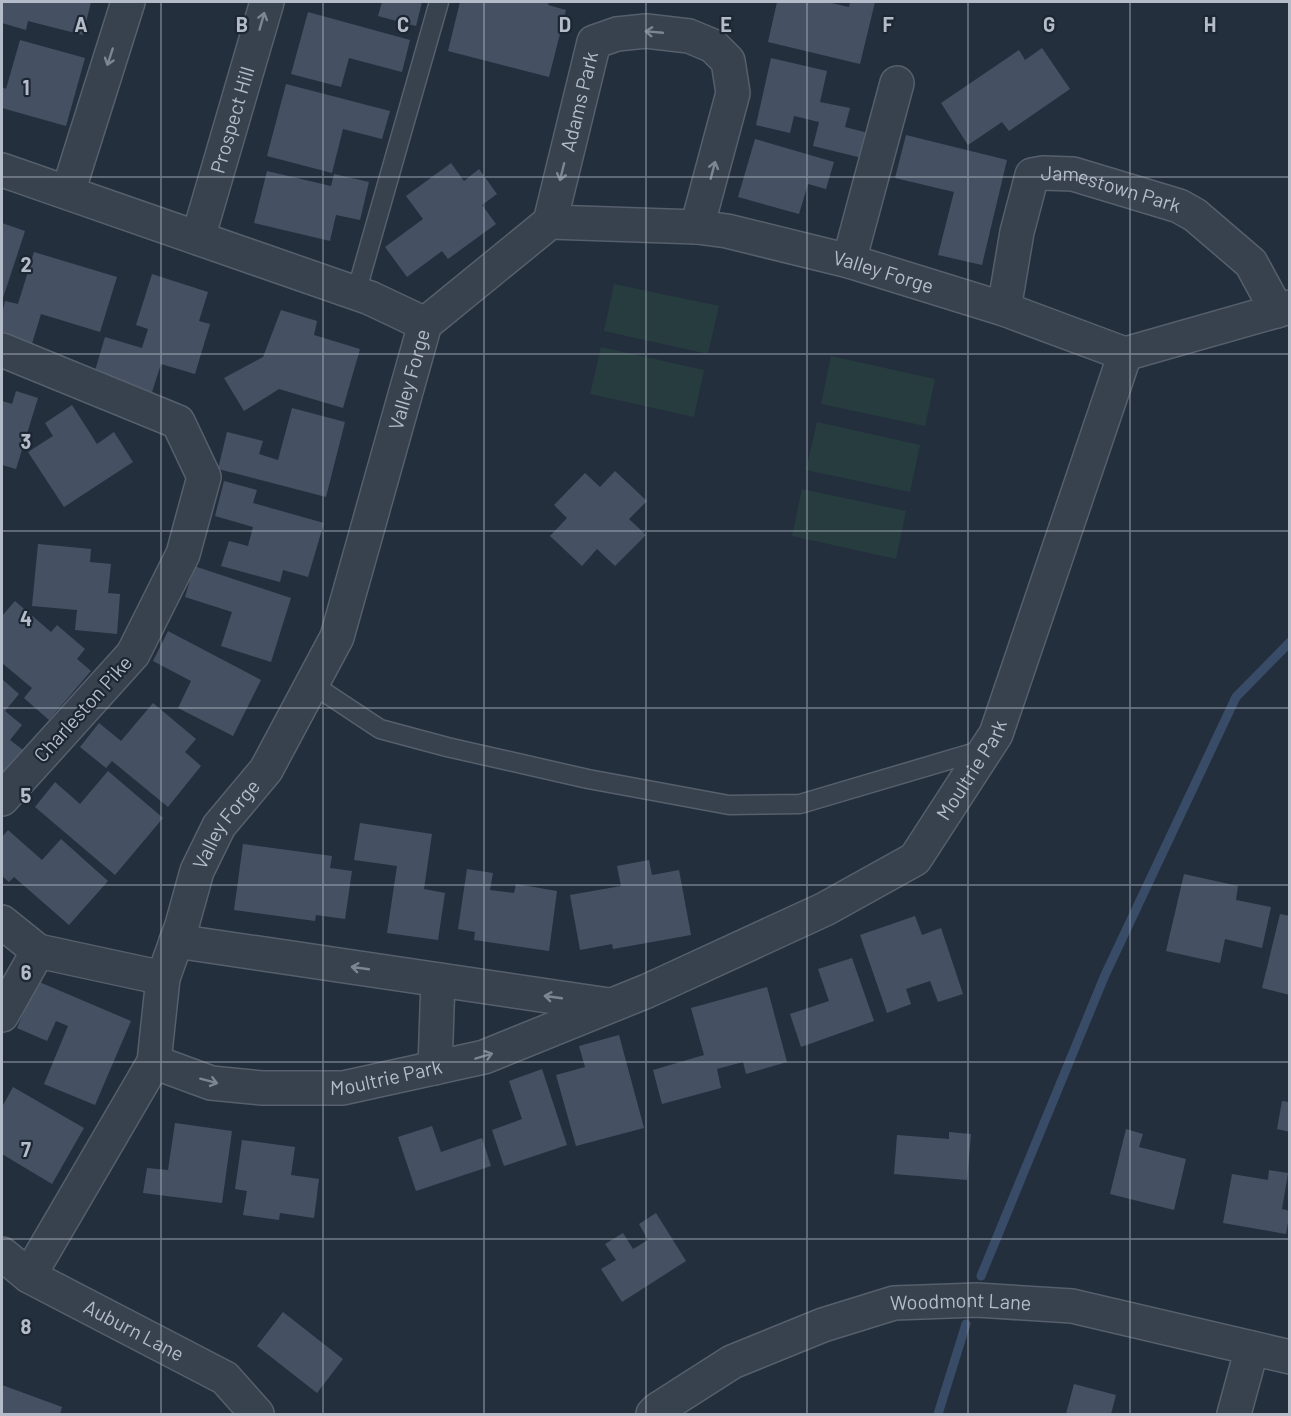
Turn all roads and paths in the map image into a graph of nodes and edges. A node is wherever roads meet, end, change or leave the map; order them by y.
1 (128, 2) edge
2 (267, 2) edge
3 (439, 2) edge
4 (897, 83) dead end
5 (2, 170) edge
6 (68, 192) junction
7 (550, 222) junction
8 (697, 227) junction
9 (198, 238) junction
10 (849, 261) junction
11 (356, 293) junction
12 (1004, 309) junction
13 (1283, 309) edge
14 (425, 324) junction
15 (2, 350) edge
16 (1125, 354) junction
17 (312, 684) junction
18 (988, 748) junction
19 (2, 799) edge
20 (2, 922) edge
21 (176, 941) junction
22 (38, 951) junction
23 (163, 978) junction
24 (438, 980) junction
25 (611, 1006) junction
26 (6, 1008) edge
27 (154, 1062) junction
28 (435, 1068) junction
29 (2, 1254) edge
30 (29, 1276) junction
31 (1252, 1348) junction
32 (1290, 1357) edge
33 (257, 1414) edge
34 (653, 1414) edge
35 (1234, 1414) edge

1 -> 6 street
9 -> 2 street, Prospect Hill
3 - 11 lane
4 - 10 street
5 - 6 street
6 - 9 street
7 - 8 street, Valley Forge
8 -> 7 street, Adams Park
7 - 14 street, Valley Forge
8 - 10 street, Valley Forge
9 - 11 street
10 - 12 street, Valley Forge
11 - 14 street
12 - 13 street, Jamestown Park
12 - 16 street, Valley Forge
13 - 16 street
14 - 17 street, Valley Forge
15 - 19 street, Charleston Pike
16 - 18 street, Moultrie Park
17 - 18 lane
17 - 21 street, Valley Forge
18 - 25 street, Moultrie Park
20 - 22 street
21 - 23 street, Valley Forge
24 -> 21 street
22 - 23 street
22 - 26 street
23 - 27 street, Valley Forge
25 -> 24 street
24 - 28 street
28 -> 25 street, Moultrie Park
27 -> 28 street, Moultrie Park
27 - 30 street, Valley Forge
29 - 30 street, Auburn Lane
30 - 33 street, Auburn Lane
31 - 32 street, Woodmont Lane
31 - 34 street, Woodmont Lane
31 - 35 street

